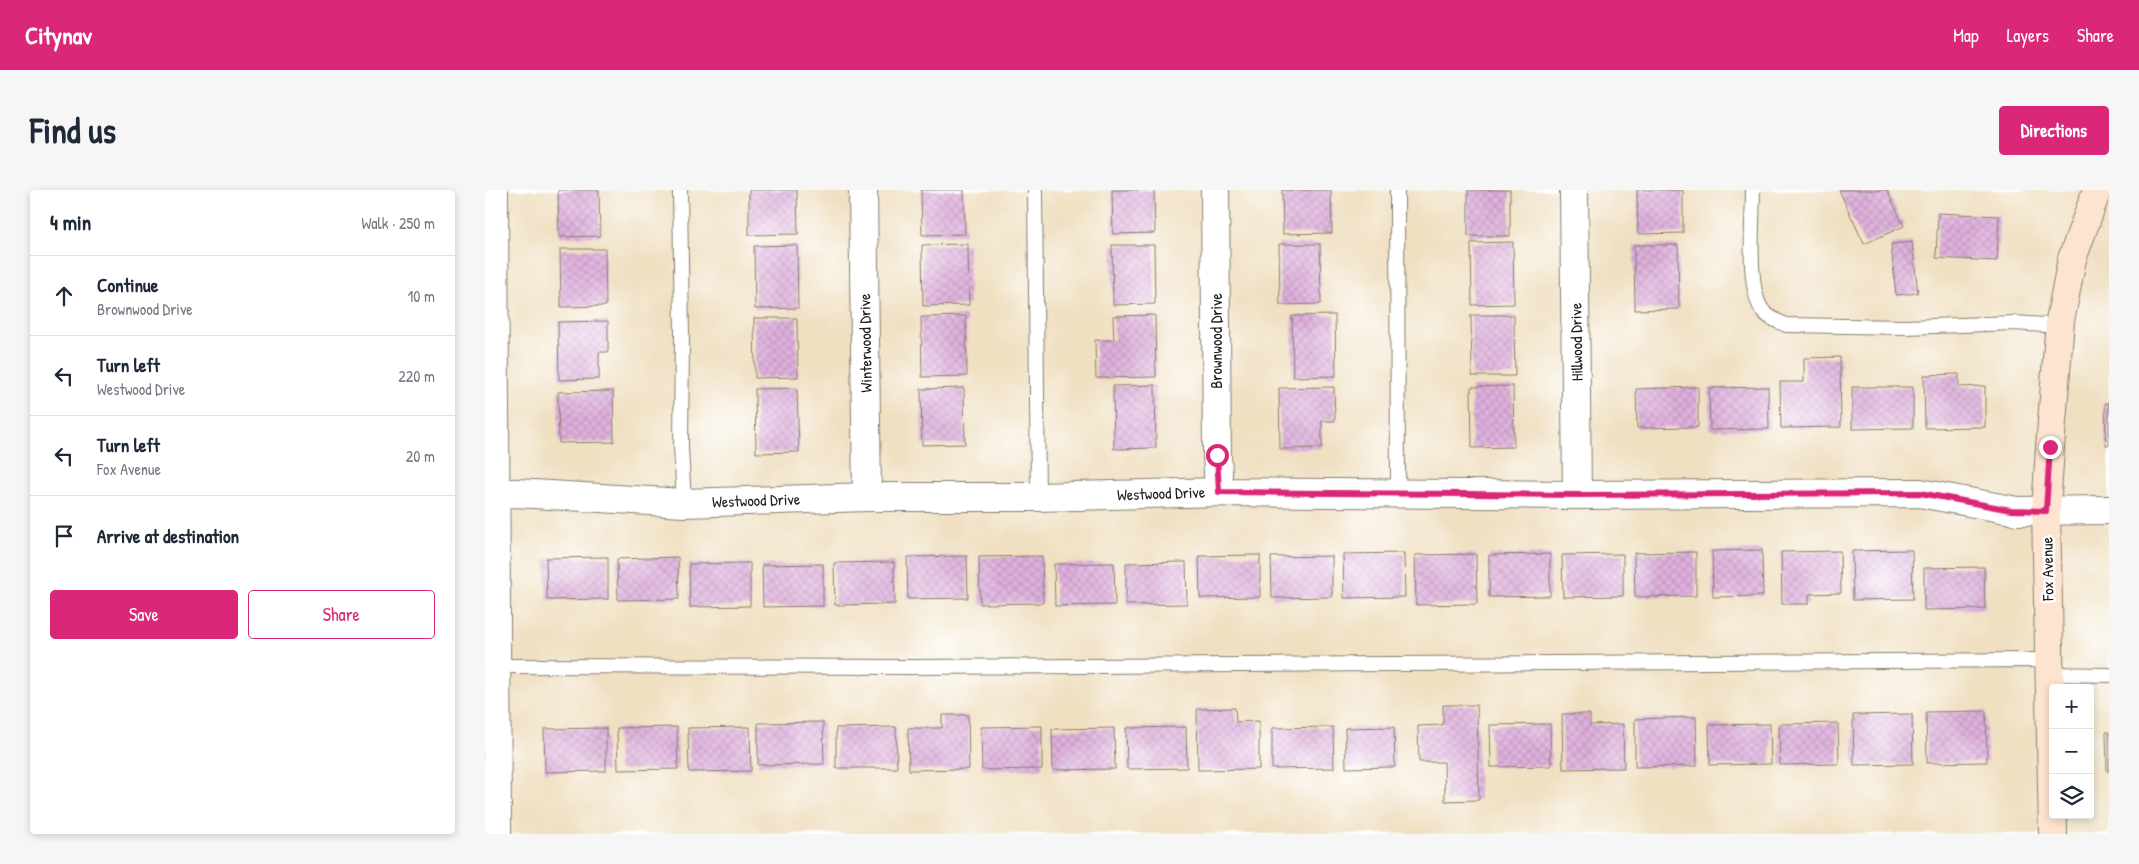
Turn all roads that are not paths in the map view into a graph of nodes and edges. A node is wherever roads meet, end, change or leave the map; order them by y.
1 (494, 190) edge
2 (679, 190) edge
3 (863, 190) edge
4 (1035, 190) edge
5 (1215, 190) edge
6 (1397, 190) edge
7 (1574, 190) edge
8 (1753, 190) edge
9 (2097, 190) edge
10 (490, 322) edge
11 (2060, 326) junction
12 (1219, 492) junction
13 (490, 494) edge
14 (1398, 494) junction
15 (1577, 495) junction
16 (867, 497) junction
17 (1038, 497) junction
18 (684, 503) junction
19 (2109, 510) edge
20 (2046, 511) junction
21 (496, 666) junction
22 (2049, 667) junction
23 (2109, 675) edge
24 (497, 834) edge
25 (2053, 834) edge

1 - 10 street
2 - 18 lane
3 - 16 street, Winterwood Drive
4 - 17 lane
5 - 12 street, Brownwood Drive
6 - 14 lane
7 - 15 street, Hillwood Drive
8 - 11 lane
9 - 11 main road, Fox Avenue
10 - 13 street
11 - 20 main road, Fox Avenue
12 - 14 street, Westwood Drive
12 - 17 street, Westwood Drive
13 - 18 street, Westwood Drive
13 - 21 street
14 - 15 street, Westwood Drive
15 - 20 street, Westwood Drive
16 - 17 street, Westwood Drive
16 - 18 street, Westwood Drive
19 - 20 street, Westwood Drive
20 - 22 main road, Fox Avenue
21 - 22 lane
21 - 24 street
22 - 23 lane
22 - 25 main road, Fox Avenue

